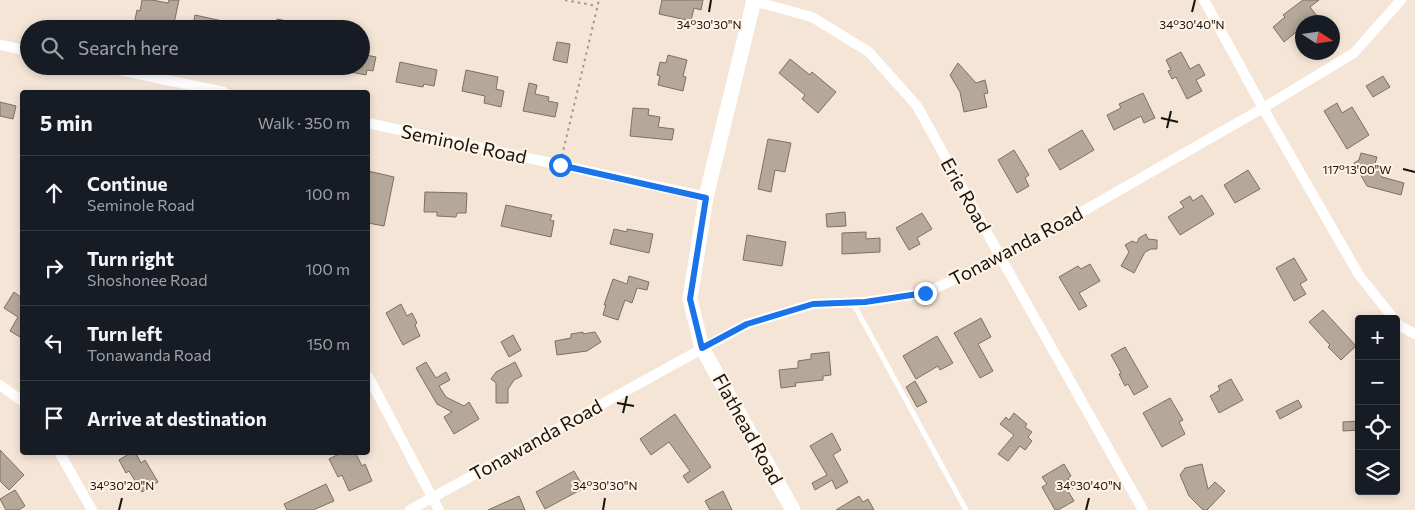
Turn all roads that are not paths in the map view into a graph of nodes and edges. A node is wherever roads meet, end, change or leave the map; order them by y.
1 (753, 0) edge
2 (1204, 0) edge
3 (1401, 0) edge
4 (0, 45) edge
5 (20, 49) edge
6 (143, 75) edge
7 (214, 90) edge
8 (1263, 108) junction
9 (370, 123) edge
10 (706, 198) junction
11 (1001, 258) junction
12 (853, 303) junction
13 (1391, 315) edge
14 (1400, 326) edge
15 (1415, 334) edge
16 (702, 348) junction
17 (370, 380) edge
18 (0, 385) edge
19 (20, 400) edge
20 (61, 455) edge
21 (432, 498) junction
22 (92, 510) edge
23 (410, 510) edge
24 (439, 510) edge
25 (793, 510) edge
26 (966, 510) edge
27 (1143, 510) edge

1 - 10 street, Flathead Road
1 - 11 street, Erie Road
2 - 8 street
3 - 8 street, Tonawanda Road
4 - 5 street
6 - 7 street
8 - 11 street, Tonawanda Road
8 - 13 street
9 - 10 street, Seminole Road
10 - 16 street, Flathead Road
11 - 12 street, Tonawanda Road
11 - 27 street, Erie Road
12 - 16 street, Tonawanda Road
12 - 26 lane
14 - 15 street
16 - 21 street, Tonawanda Road
16 - 25 street, Flathead Road
17 - 21 street
18 - 19 street
20 - 22 street
21 - 23 street, Tonawanda Road
21 - 24 street

